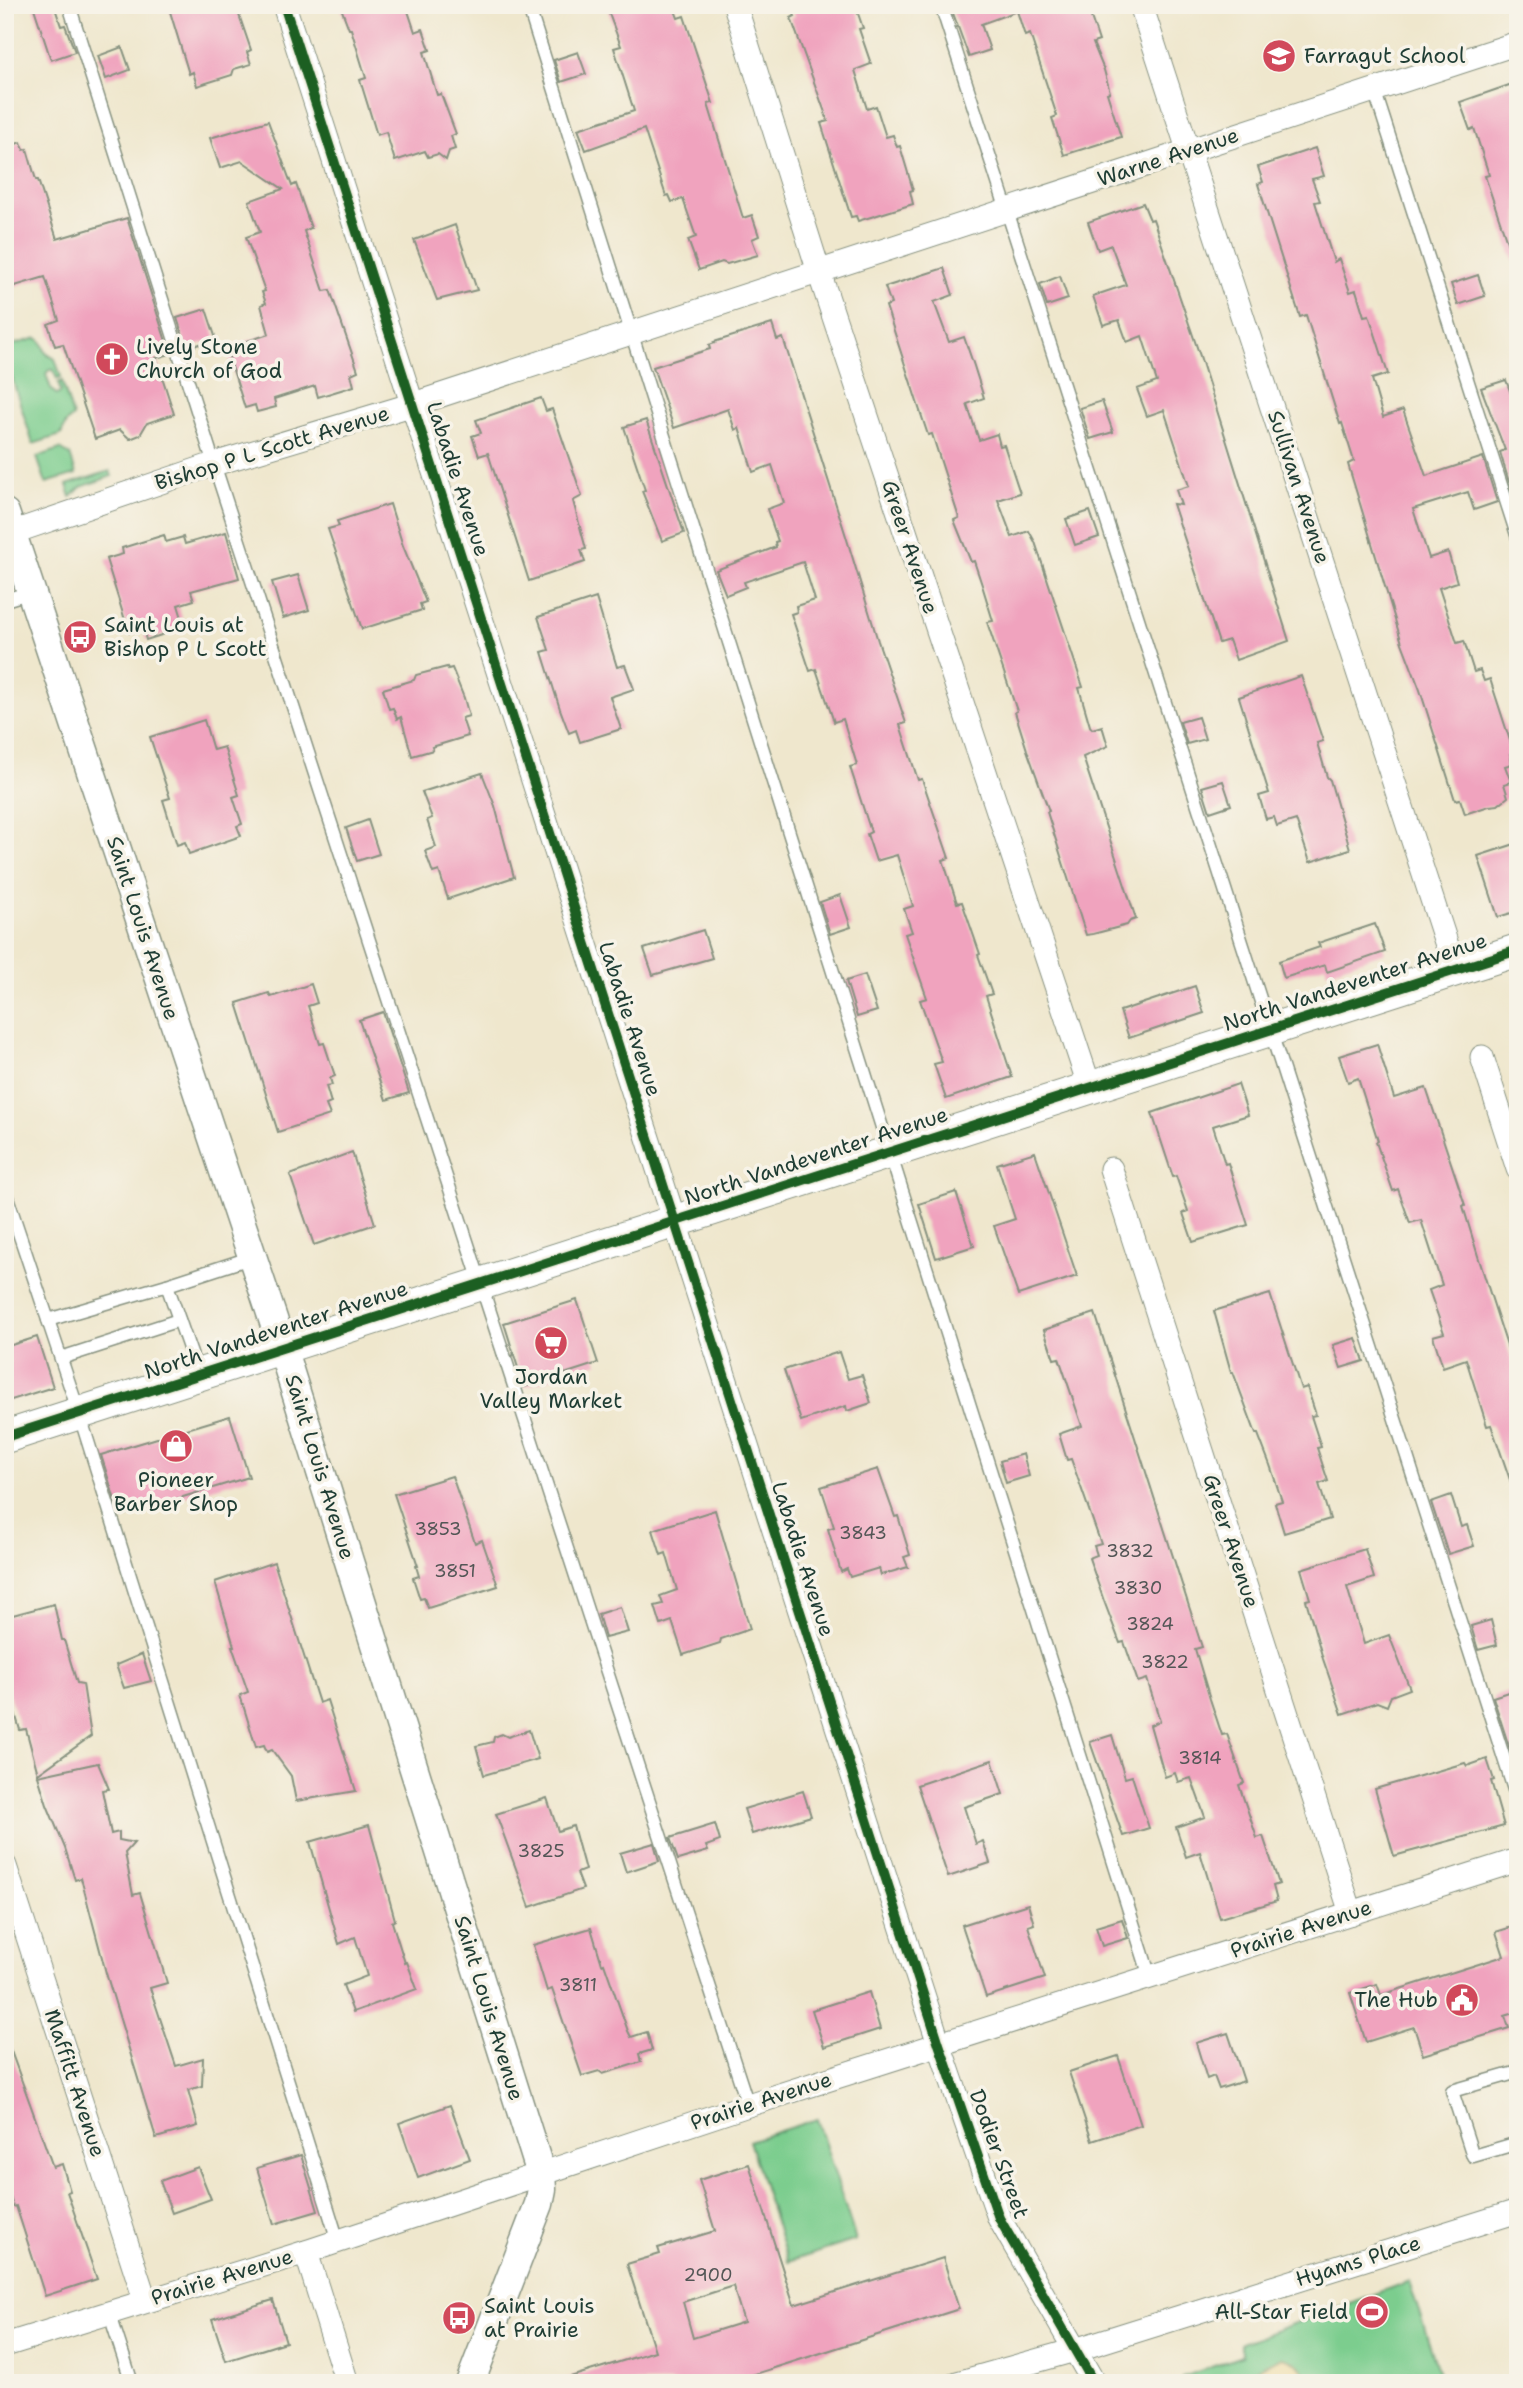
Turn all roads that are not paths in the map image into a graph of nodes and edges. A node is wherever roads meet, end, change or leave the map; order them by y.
1 (69, 5) edge
2 (284, 5) edge
3 (528, 5) edge
4 (735, 5) edge
5 (941, 5) edge
6 (1141, 5) edge
7 (1518, 43) edge
8 (1374, 89) junction
9 (1189, 150) junction
10 (1006, 210) junction
11 (819, 272) junction
12 (633, 332) junction
13 (414, 404) junction
14 (215, 464) junction
15 (7, 527) edge
16 (1518, 538) edge
17 (18, 596) edge
18 (1518, 950) edge
19 (1455, 970) junction
20 (1270, 1030) junction
21 (1482, 1056) dead end
22 (1090, 1088) junction
23 (890, 1152) junction
24 (1111, 1169) dead end
25 (1518, 1169) edge
26 (5, 1191) edge
27 (674, 1222) junction
28 (253, 1257) junction
29 (482, 1284) junction
30 (167, 1285) junction
31 (48, 1320) junction
32 (179, 1320) junction
33 (282, 1348) junction
34 (61, 1358) junction
35 (198, 1375) junction
36 (79, 1413) junction
37 (5, 1437) edge
38 (1518, 1802) edge
39 (1518, 1860) edge
40 (5, 1866) edge
41 (1351, 1913) junction
42 (1150, 1977) junction
43 (939, 2044) junction
44 (1518, 2072) edge
45 (748, 2105) junction
46 (1518, 2143) edge
47 (541, 2174) junction
48 (1518, 2211) edge
49 (338, 2241) junction
50 (306, 2252) junction
51 (145, 2300) junction
52 (109, 2312) junction
53 (5, 2345) edge
54 (1075, 2350) junction
55 (132, 2383) edge
56 (347, 2383) edge
57 (470, 2383) edge
58 (957, 2383) edge
59 (1094, 2383) edge

1 - 14 lane
2 - 13 street, Labadie Avenue
3 - 12 lane
4 - 11 street, Greer Avenue
5 - 10 lane
6 - 9 street, Sullivan Avenue
7 - 8 street, Warne Avenue
8 - 9 street, Warne Avenue
8 - 16 lane
9 - 10 street, Warne Avenue
9 - 19 street, Sullivan Avenue
10 - 11 street, Warne Avenue
10 - 20 lane
11 - 12 street, Bishop P L Scott Avenue
11 - 22 street, Greer Avenue
12 - 13 street, Bishop P L Scott Avenue
12 - 23 lane
13 - 14 street, Bishop P L Scott Avenue
13 - 27 street, Labadie Avenue
14 - 15 street, Bishop P L Scott Avenue
14 - 29 lane
15 - 17 street, Saint Louis Avenue
17 - 28 street, Saint Louis Avenue
18 - 19 main road, North Vandeventer Avenue
19 - 20 main road, North Vandeventer Avenue
20 - 22 main road, North Vandeventer Avenue
20 - 38 lane
21 - 25 street
22 - 23 main road, North Vandeventer Avenue
23 - 27 main road, North Vandeventer Avenue
23 - 42 lane
24 - 41 street, Greer Avenue
26 - 31 lane
27 - 29 main road, North Vandeventer Avenue
27 - 43 street, Labadie Avenue
28 - 30 lane
28 - 33 street, Saint Louis Avenue
29 - 33 main road, North Vandeventer Avenue
29 - 45 lane
30 - 31 lane
30 - 32 lane
31 - 34 lane
32 - 34 lane
32 - 35 lane
33 - 35 main road, North Vandeventer Avenue
33 - 47 street, Saint Louis Avenue
34 - 36 lane
35 - 36 main road, North Vandeventer Avenue
36 - 37 main road, North Vandeventer Avenue
36 - 49 lane
39 - 41 street, Prairie Avenue
40 - 51 street, Maffitt Avenue
41 - 42 street, Prairie Avenue
42 - 43 street, Prairie Avenue
43 - 45 street, Prairie Avenue
43 - 54 street, Dodier Street
44 - 46 lane
45 - 47 street, Prairie Avenue
47 - 49 street, Prairie Avenue
47 - 57 street, Saint Louis Avenue
48 - 54 street, Hyams Place
49 - 50 street, Prairie Avenue
50 - 51 street, Prairie Avenue
50 - 56 street
51 - 52 street, Prairie Avenue
52 - 53 street, Prairie Avenue
52 - 55 lane
54 - 58 street, Hyams Place
54 - 59 street, Dodier Street

